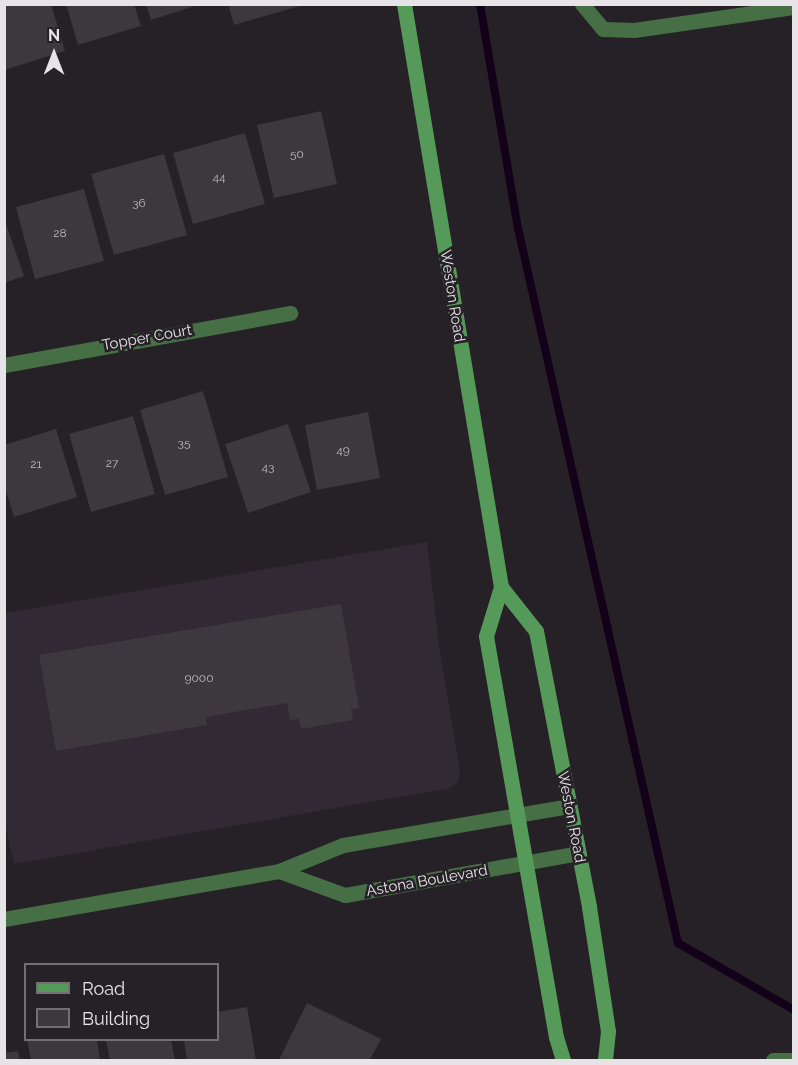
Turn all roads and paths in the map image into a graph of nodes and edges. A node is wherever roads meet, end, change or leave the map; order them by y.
1 (404, 4) edge
2 (582, 4) edge
3 (794, 7) edge
4 (290, 313) dead end
5 (4, 365) edge
6 (501, 587) junction
7 (569, 806) junction
8 (517, 816) junction
9 (578, 853) junction
10 (525, 863) junction
11 (279, 871) junction
12 (4, 919) edge
13 (563, 1060) edge
14 (605, 1060) edge
15 (773, 1060) edge
16 (791, 1060) edge

1 - 6 main road, Weston Road
2 - 3 street
4 - 5 street, Topper Court
6 - 7 main road, Weston Road
6 - 8 main road, Weston Road
7 - 8 street, Astona Boulevard
7 - 9 main road, Weston Road
8 - 10 main road, Weston Road
8 - 11 street, Astona Boulevard
9 - 10 street, Astona Boulevard
9 - 14 main road, Weston Road
10 - 11 street, Astona Boulevard
10 - 13 main road, Weston Road
11 - 12 street, Astona Boulevard
15 - 16 street

